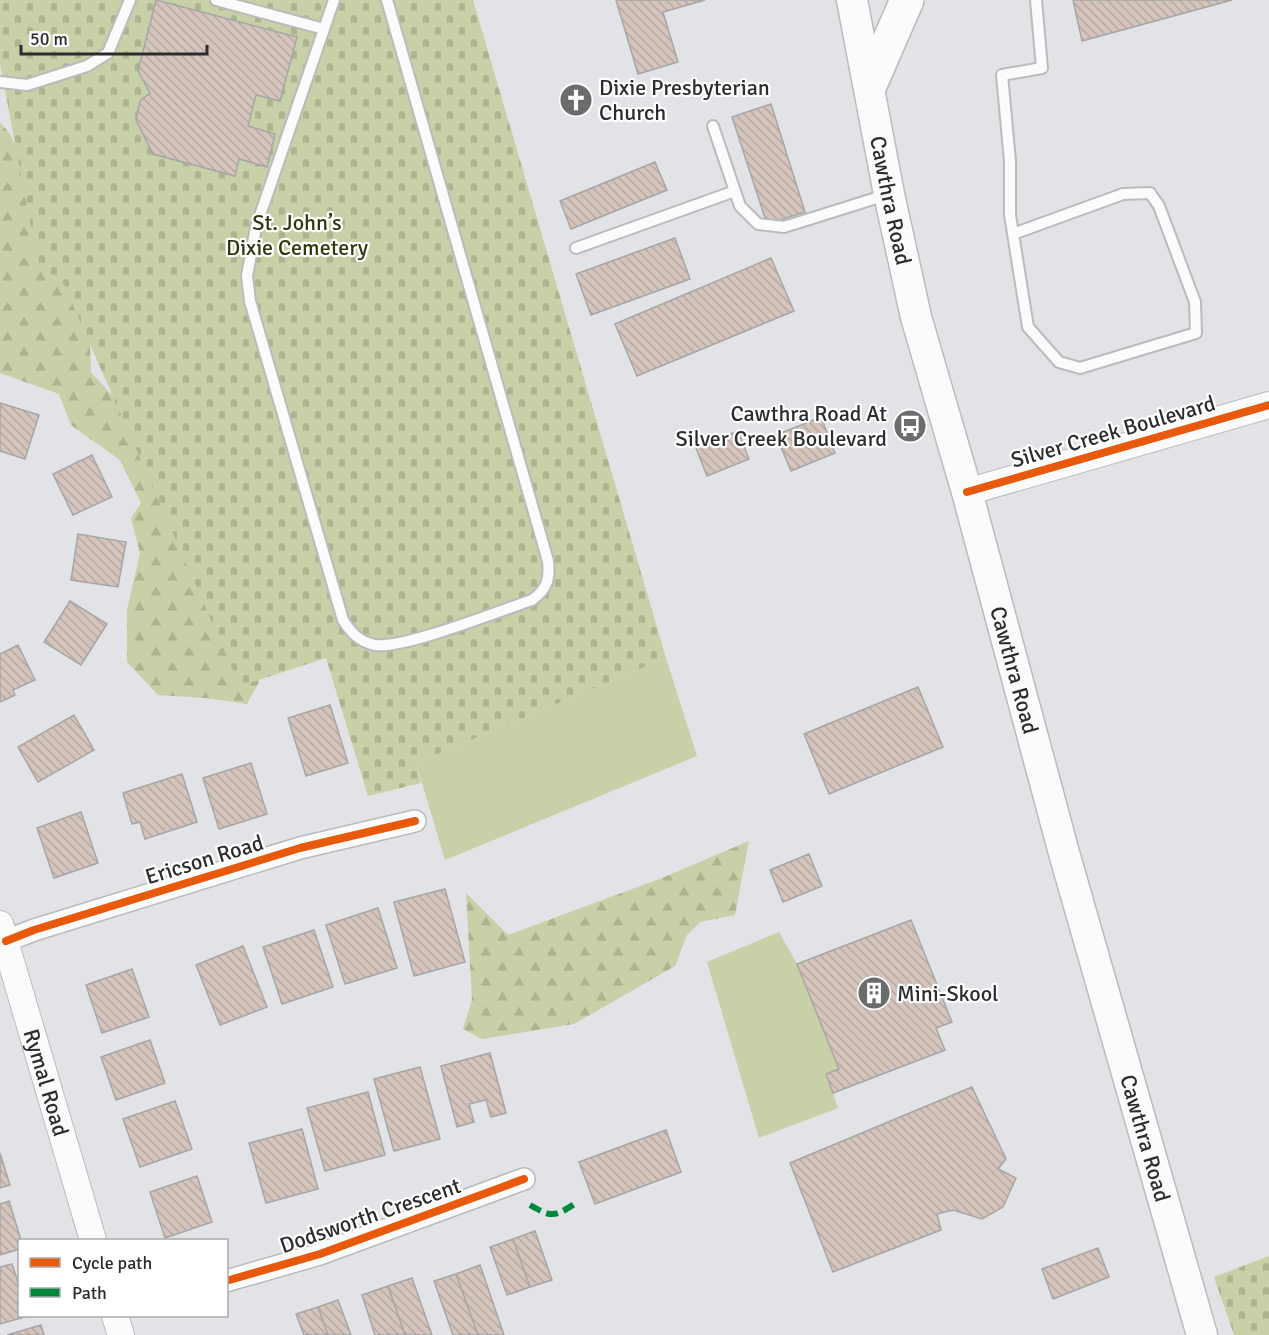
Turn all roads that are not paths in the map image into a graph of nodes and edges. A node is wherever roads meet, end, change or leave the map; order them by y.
1 (130, 0) edge
2 (216, 0) edge
3 (334, 0) edge
4 (387, 0) edge
5 (852, 0) edge
6 (907, 0) edge
7 (1036, 0) edge
8 (324, 29) junction
9 (0, 82) edge
10 (870, 85) junction
11 (713, 126) dead end
12 (735, 191) junction
13 (889, 194) junction
14 (1013, 234) junction
15 (576, 248) dead end
16 (1269, 405) edge
17 (967, 492) junction
18 (415, 821) dead end
19 (3, 933) edge
20 (524, 1179) dead end
21 (93, 1239) edge
22 (228, 1280) edge
23 (1202, 1335) edge

1 - 9 lane
2 - 8 lane
3 - 8 lane
4 - 8 lane
5 - 10 main road, Cawthra Road
6 - 10 main road
7 - 14 lane
10 - 13 main road, Cawthra Road
11 - 12 lane
12 - 13 lane
12 - 15 lane
13 - 17 main road, Cawthra Road
14 - 14 lane
16 - 17 street, Silver Creek Boulevard
17 - 23 main road, Cawthra Road
18 - 19 street, Ericson Road
19 - 21 street, Rymal Road
20 - 22 street, Dodsworth Crescent

